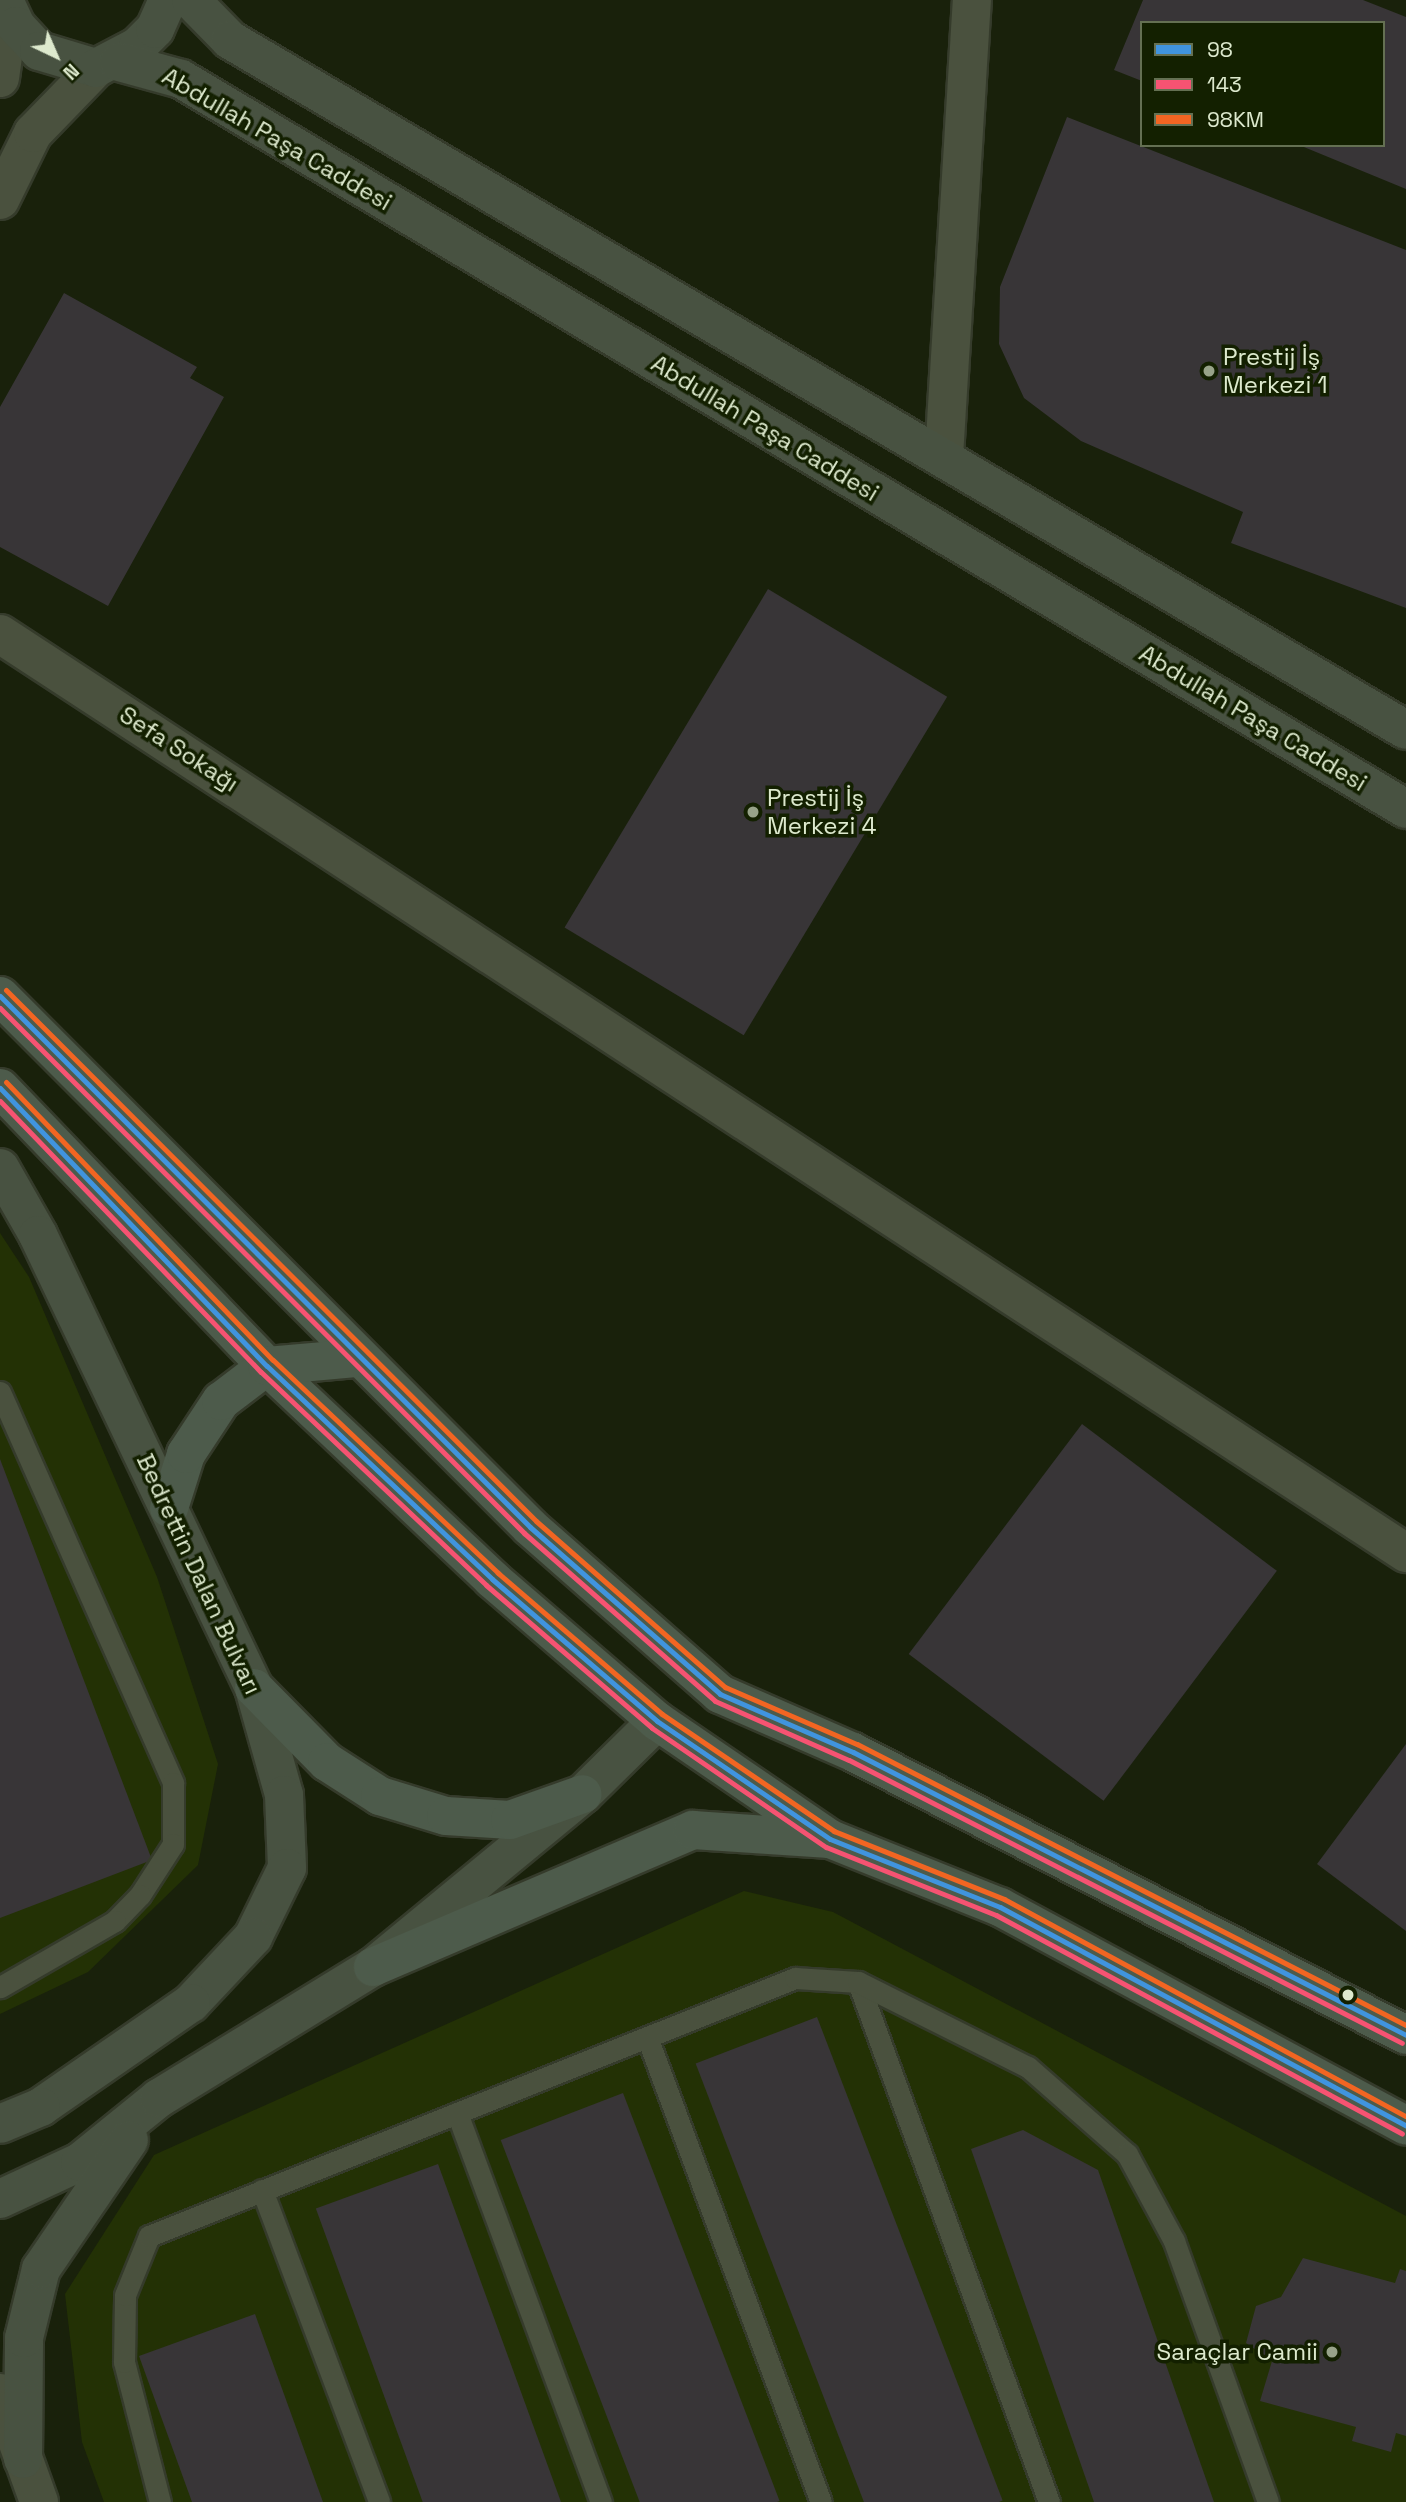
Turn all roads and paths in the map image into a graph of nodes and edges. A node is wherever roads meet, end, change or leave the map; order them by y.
1 (168, 0) edge
2 (191, 0) edge
3 (972, 0) edge
4 (6, 6) edge
5 (108, 65) junction
6 (0, 78) edge
7 (0, 200) edge
8 (944, 456) junction
9 (0, 634) edge
10 (1406, 730) edge
11 (1406, 808) edge
12 (0, 996) edge
13 (0, 1088) edge
14 (0, 1168) edge
15 (356, 1358) junction
16 (267, 1366) junction
17 (0, 1392) edge
18 (169, 1508) junction
19 (1406, 1553) edge
20 (664, 1645) junction
21 (254, 1688) junction
22 (657, 1721) junction
23 (583, 1794) junction
24 (830, 1839) junction
25 (373, 1967) junction
26 (858, 1982) junction
27 (0, 1987) edge
28 (1406, 2035) edge
29 (647, 2036) junction
30 (159, 2098) junction
31 (457, 2113) junction
32 (0, 2124) edge
33 (1406, 2126) edge
34 (262, 2190) junction
35 (0, 2199) edge
36 (0, 2393) edge
37 (23, 2459) junction
38 (39, 2502) edge
39 (160, 2502) edge
40 (379, 2502) edge
41 (601, 2502) edge
42 (821, 2502) edge
43 (1049, 2502) edge
44 (1268, 2502) edge

1 - 5 main road, Abdullah Paşa Caddesi
2 - 8 main road
3 - 8 street
4 - 5 main road, Abdullah Paşa Caddesi
4 - 6 street
5 - 7 street
5 - 11 main road, Abdullah Paşa Caddesi
8 - 10 main road
9 - 19 street, Sefa Sokağı
12 - 15 main road
13 - 16 main road
14 - 18 main road, Bedrettin Dalan Bulvarı
15 - 16 main road
15 - 20 main road
16 - 18 main road
16 - 22 main road
17 - 27 lane
18 - 21 main road, Bedrettin Dalan Bulvarı
20 - 22 main road
20 - 28 main road
21 - 23 main road
21 - 32 main road, Bedrettin Dalan Bulvarı
22 - 23 main road
22 - 24 main road
23 - 25 main road
24 - 25 main road
24 - 33 main road
25 - 30 main road
26 - 29 lane
26 - 43 lane
26 - 44 lane
29 - 31 lane
29 - 42 lane
30 - 35 main road
30 - 37 main road
31 - 34 lane
31 - 41 lane
34 - 39 lane
34 - 40 lane
36 - 37 street
37 - 38 street

